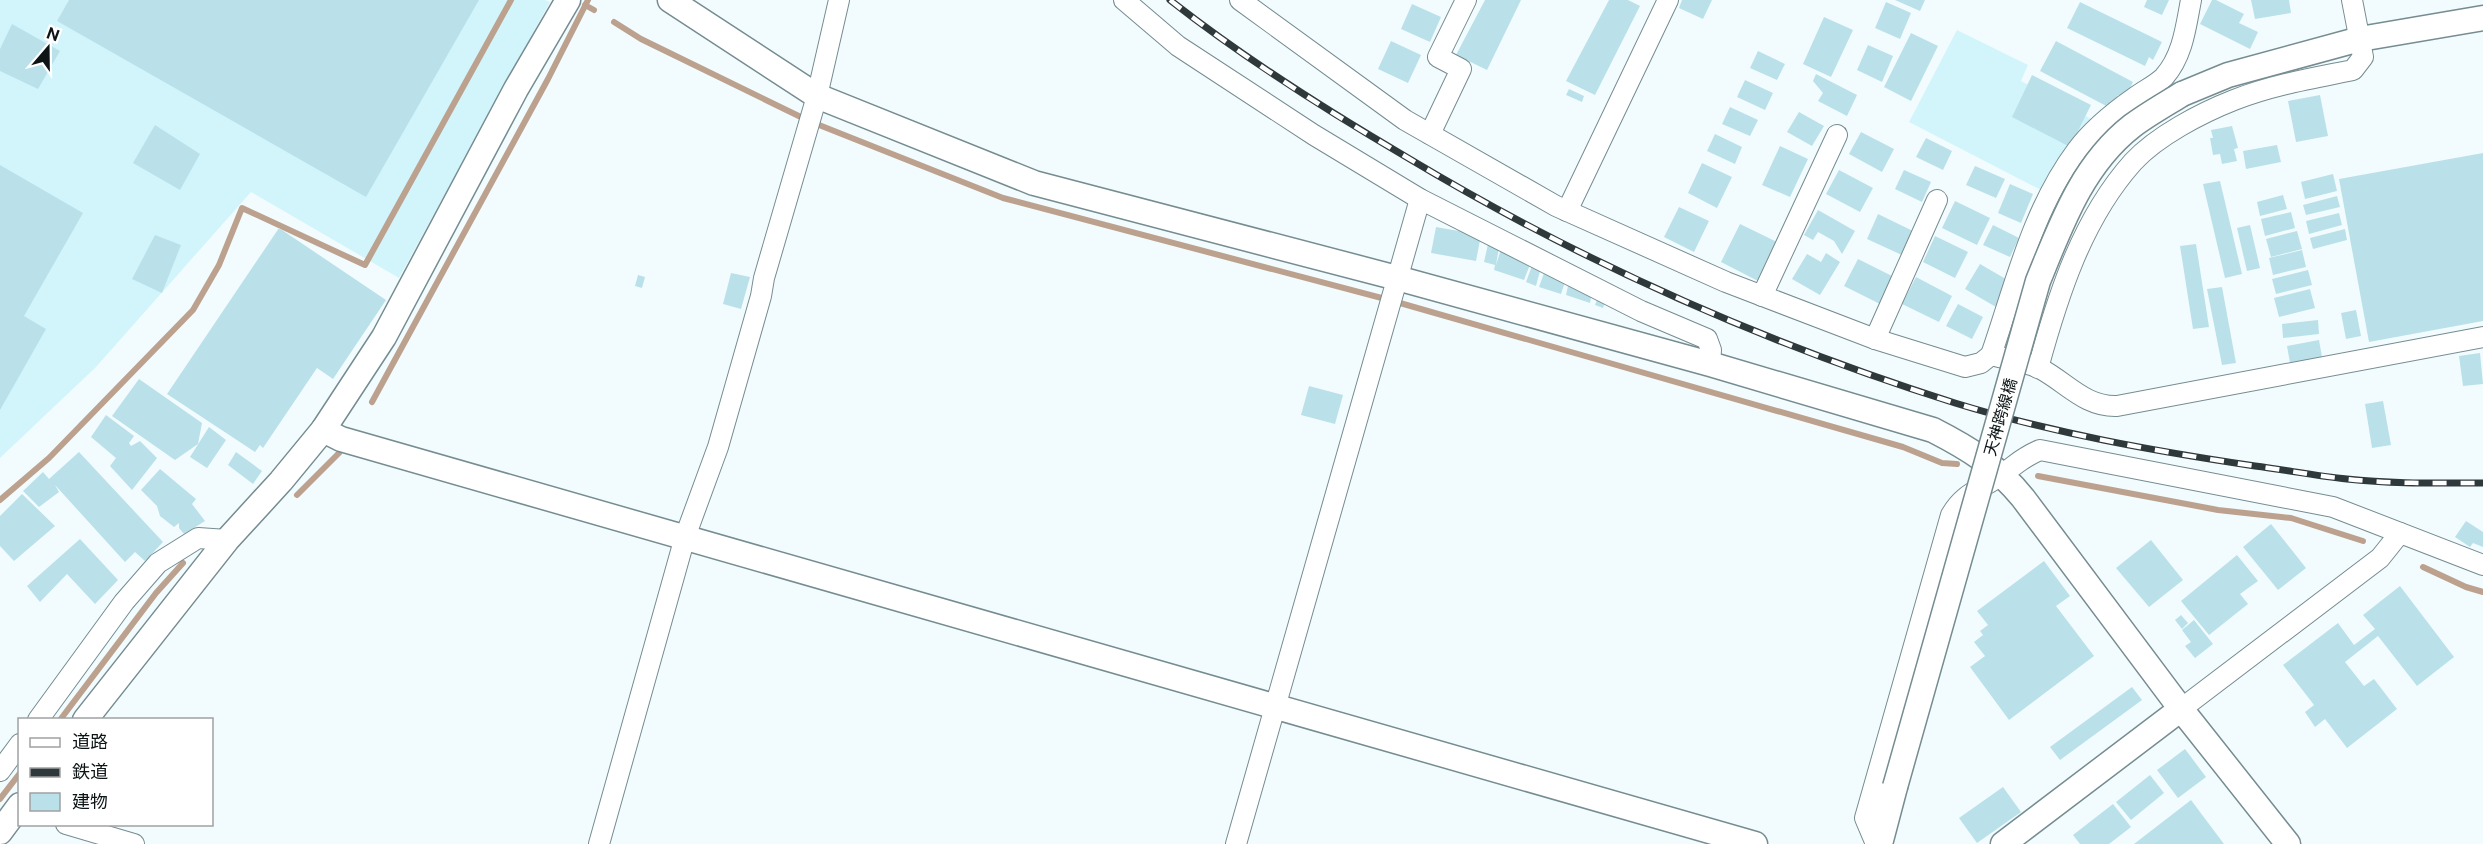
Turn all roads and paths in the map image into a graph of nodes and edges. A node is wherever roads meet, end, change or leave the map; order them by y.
1 (568, 0) edge
2 (670, 0) edge
3 (839, 0) edge
4 (1124, 0) edge
5 (1240, 0) edge
6 (1466, 0) edge
7 (1668, 0) edge
8 (2191, 0) edge
9 (2352, 0) edge
10 (2483, 18) edge
11 (2360, 39) junction
12 (815, 101) junction
13 (1430, 134) junction
14 (1837, 135) dead end
15 (1420, 199) junction
16 (1937, 200) dead end
17 (1567, 211) junction
18 (1396, 283) junction
19 (1762, 296) junction
20 (2483, 337) edge
21 (1875, 339) junction
22 (1991, 355) junction
23 (1710, 364) junction
24 (2038, 368) junction
25 (323, 430) junction
26 (2003, 474) junction
27 (2400, 533) junction
28 (685, 537) junction
29 (227, 540) junction
30 (2483, 565) edge
31 (1275, 705) junction
32 (2181, 709) junction
33 (39, 718) edge
34 (87, 718) edge
35 (18, 747) edge
36 (0, 771) edge
37 (18, 808) edge
38 (70, 826) edge
39 (0, 832) edge
40 (134, 844) edge
41 (599, 844) edge
42 (1236, 844) edge
43 (1755, 844) edge
44 (1878, 844) edge
45 (2003, 844) edge
46 (2288, 844) edge

1 - 25 street
2 - 12 street
3 - 12 street
4 - 15 street
5 - 13 street
6 - 13 street
7 - 17 street
8 - 22 street
9 - 11 street
10 - 11 street, 天神跨線橋
11 - 24 street
11 - 44 street, 天神跨線橋, bridge
12 - 18 street
12 - 28 street
13 - 17 street
14 - 19 street
15 - 18 street
15 - 23 street
16 - 21 street
17 - 19 street
18 - 23 street
18 - 31 street
19 - 21 street
20 - 24 street
21 - 22 street
22 - 24 street
23 - 26 street
25 - 28 street
25 - 29 street
26 - 27 street
26 - 32 street
26 - 44 street
27 - 30 street
27 - 32 street
28 - 31 street
28 - 41 street
29 - 33 street
29 - 34 street
31 - 42 street
31 - 43 street
32 - 45 street
32 - 46 street
35 - 36 street
37 - 39 street
38 - 40 street

